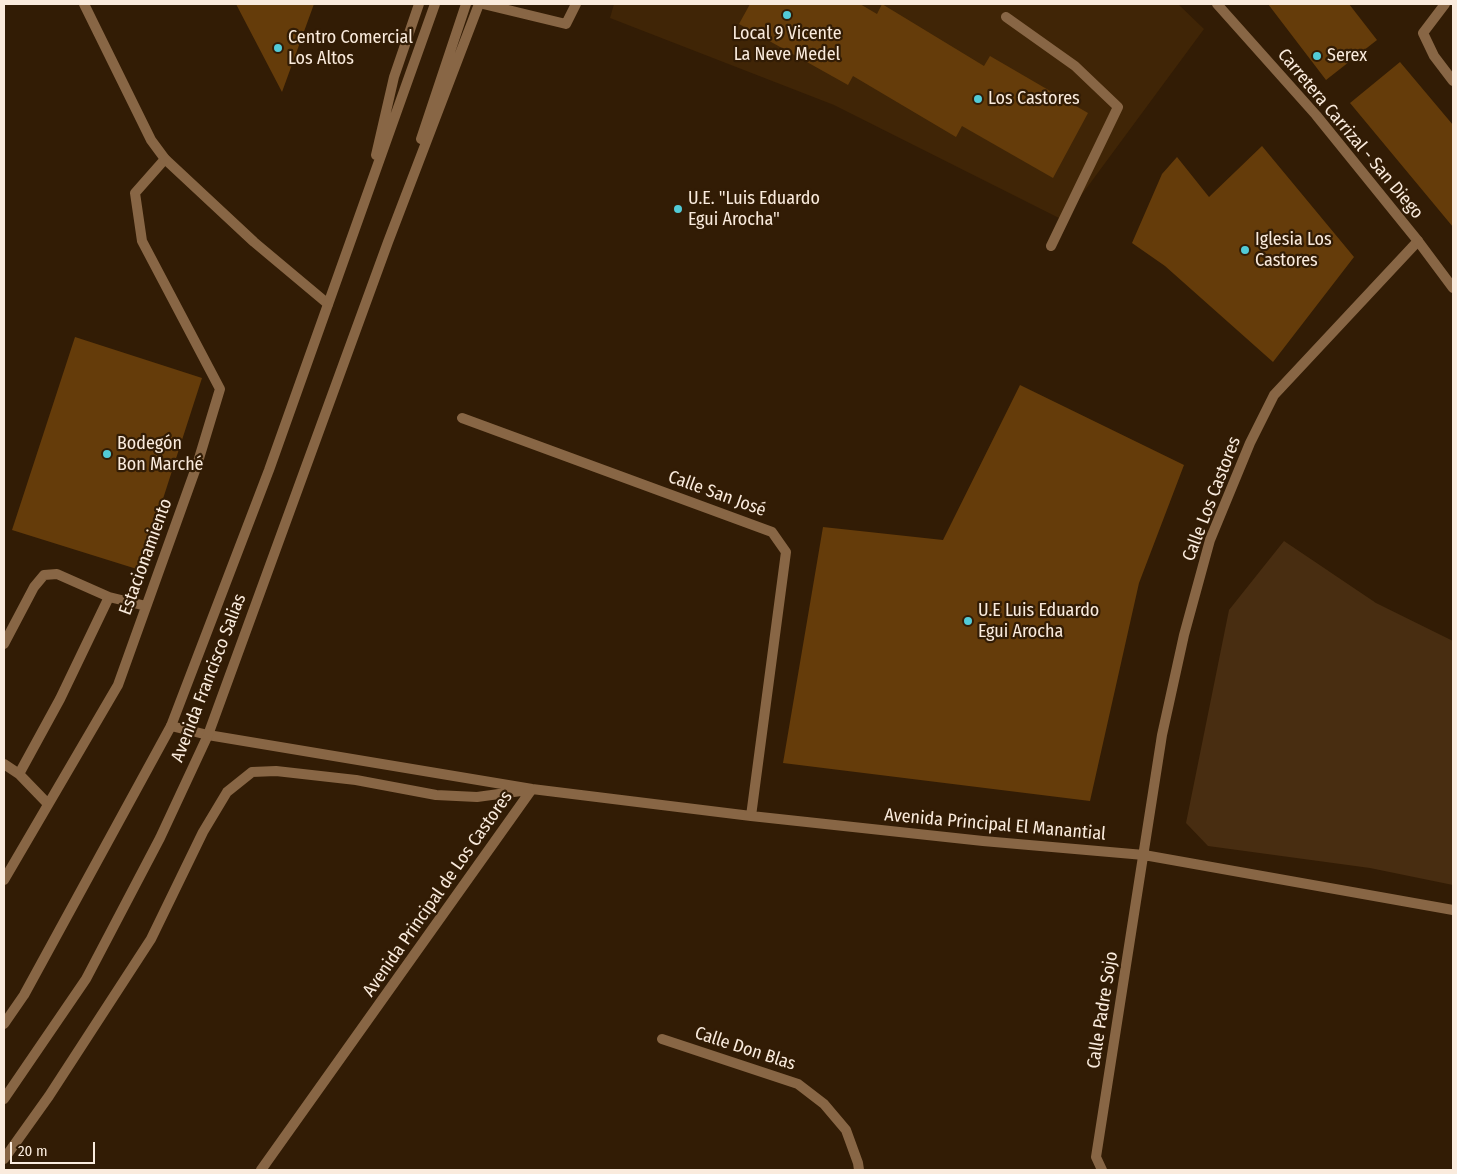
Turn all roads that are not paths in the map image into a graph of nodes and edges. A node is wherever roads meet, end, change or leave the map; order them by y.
1 (84, 4) edge
2 (419, 4) edge
3 (435, 4) edge
4 (466, 4) edge
5 (479, 4) edge
6 (483, 4) edge
7 (576, 4) edge
8 (1217, 4) edge
9 (1445, 4) edge
10 (1006, 17) dead end
11 (1453, 81) edge
12 (165, 159) junction
13 (354, 233) junction
14 (1418, 241) junction
15 (388, 242) junction
16 (1050, 246) dead end
17 (1453, 288) edge
18 (328, 304) junction
19 (462, 418) dead end
20 (109, 597) junction
21 (146, 606) junction
22 (4, 644) edge
23 (171, 726) junction
24 (208, 735) junction
25 (4, 764) edge
26 (20, 774) junction
27 (532, 789) junction
28 (48, 804) junction
29 (751, 816) junction
30 (1144, 855) junction
31 (4, 880) edge
32 (1453, 910) edge
33 (4, 1024) edge
34 (662, 1039) dead end
35 (4, 1099) edge
36 (4, 1159) edge
37 (261, 1170) edge
38 (859, 1170) edge
39 (1102, 1170) edge

1 - 12 street
2 - 13 street
3 - 13 street
4 - 15 street
5 - 15 street
6 - 7 street
8 - 14 street, Carretera Carrizal - San Diego
9 - 11 street
10 - 16 street
12 - 18 street
12 - 21 street, Estacionamiento
13 - 18 street, Avenida Francisco Salias
14 - 17 street, Carretera Carrizal - San Diego
14 - 30 street, Calle Los Castores
15 - 24 street, Avenida Francisco Salias
18 - 23 street, Avenida Francisco Salias
19 - 29 street, Calle San José
20 - 21 street
20 - 22 street
20 - 26 street
21 - 28 street, Estacionamiento
23 - 24 street, Avenida Principal de Los Castores
23 - 33 street, Avenida Francisco Salias
24 - 27 street, Avenida Principal de Los Castores
24 - 35 street, Avenida Francisco Salias
25 - 26 street
26 - 28 street
27 - 29 street, Avenida Principal El Manantial
27 - 36 street
27 - 37 street, Avenida Principal de Los Castores
28 - 31 street, Estacionamiento
29 - 30 street, Avenida Principal El Manantial
30 - 32 street, Avenida Principal El Manantial
30 - 39 street, Calle Padre Sojo
34 - 38 street, Calle Don Blas

